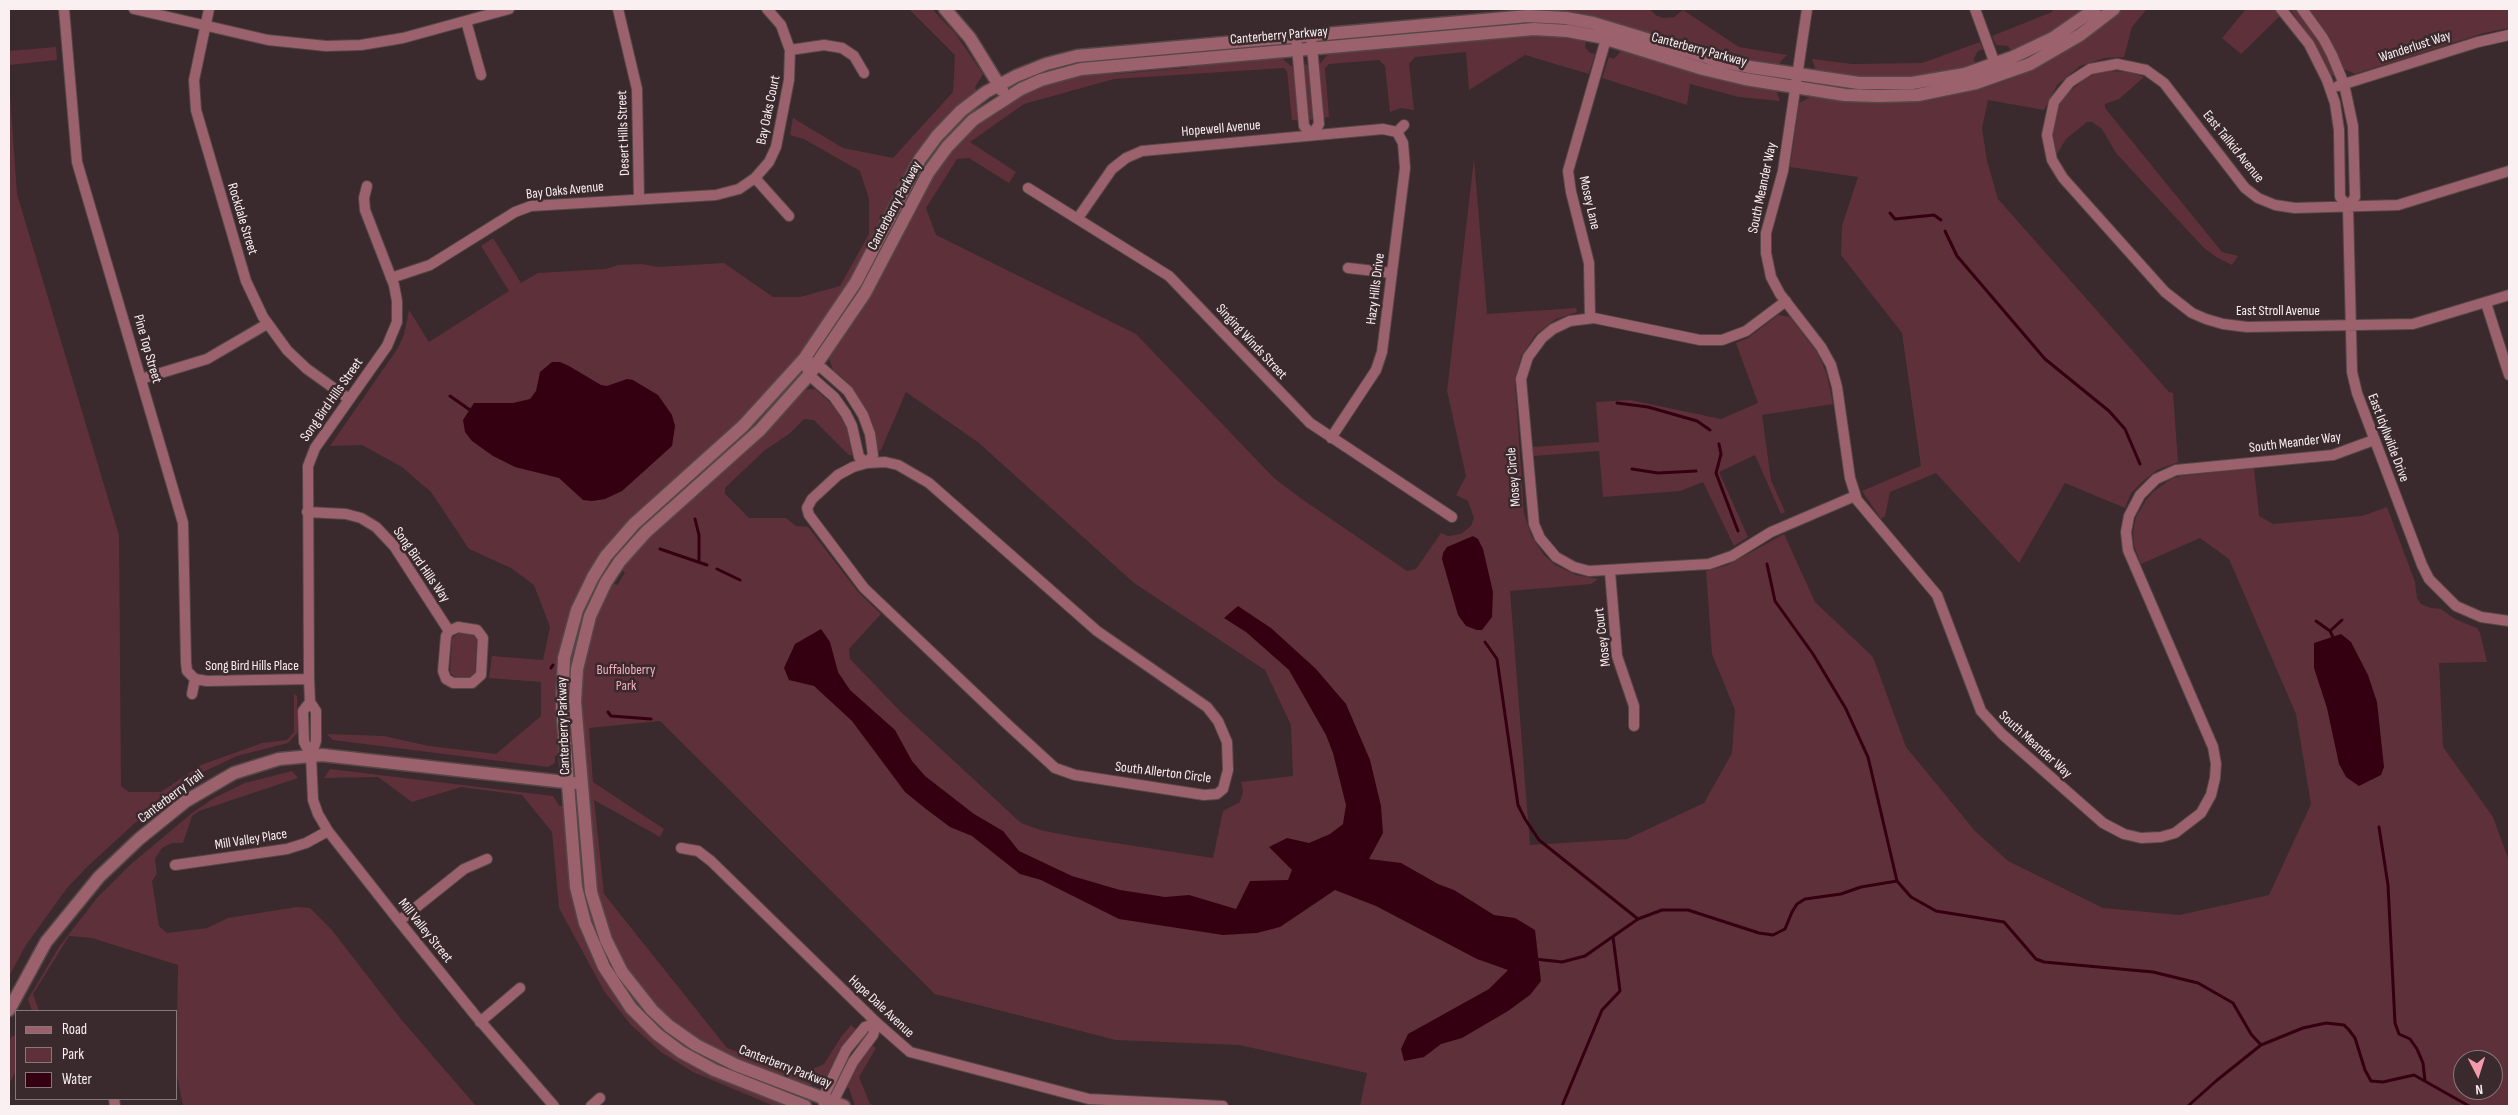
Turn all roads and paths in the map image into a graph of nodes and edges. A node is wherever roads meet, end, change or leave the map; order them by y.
1 (64, 9) edge
2 (134, 9) edge
3 (209, 9) edge
4 (509, 9) edge
5 (618, 9) edge
6 (767, 9) edge
7 (945, 9) edge
8 (1807, 9) edge
9 (1975, 9) edge
10 (2095, 9) edge
11 (2114, 9) edge
12 (2281, 9) edge
13 (2302, 9) edge
14 (1528, 12) edge
15 (466, 20) junction
16 (205, 25) junction
17 (2509, 34) edge
18 (1311, 35) junction
19 (1296, 36) junction
20 (1606, 39) junction
21 (1312, 48) junction
22 (790, 50) junction
23 (1297, 50) junction
24 (1994, 64) junction
25 (864, 73) dead end
26 (481, 75) dead end
27 (1796, 81) junction
28 (999, 84) junction
29 (2344, 84) junction
30 (2330, 89) junction
31 (1006, 96) junction
32 (2054, 102) joint
33 (1400, 128) joint
34 (1312, 135) junction
35 (2509, 170) edge
36 (755, 178) junction
37 (367, 186) dead end
38 (1028, 188) dead end
39 (639, 199) junction
40 (2348, 207) junction
41 (789, 216) dead end
42 (1078, 218) junction
43 (1348, 268) dead end
44 (1392, 273) junction
45 (391, 278) junction
46 (2509, 295) edge
47 (1786, 301) junction
48 (2486, 303) junction
49 (1590, 318) junction
50 (267, 324) junction
51 (2350, 325) junction
52 (804, 359) junction
53 (813, 369) junction
54 (2509, 375) edge
55 (142, 379) junction
56 (349, 399) junction
57 (1331, 438) junction
58 (2374, 440) junction
59 (868, 463) junction
60 (1855, 496) junction
61 (307, 512) junction
62 (1452, 517) dead end
63 (1610, 572) junction
64 (2509, 621) edge
65 (449, 630) junction
66 (195, 679) junction
67 (309, 679) junction
68 (192, 694) dead end
69 (1634, 726) dead end
70 (311, 756) junction
71 (568, 783) junction
72 (581, 783) junction
73 (328, 831) junction
74 (681, 848) dead end
75 (487, 859) dead end
76 (175, 865) dead end
77 (399, 920) junction
78 (520, 988) dead end
79 (9, 1011) edge
80 (480, 1022) junction
81 (877, 1023) junction
82 (600, 1098) dead end
83 (1110, 1103) edge
84 (831, 1104) edge
85 (554, 1106) edge
86 (591, 1106) edge
87 (806, 1106) edge
88 (1223, 1106) edge

1 - 55 street, Pine Top Street
2 - 16 street
3 - 16 street, Rockdale Street
4 - 15 street
5 - 39 street, Desert Hills Street
6 - 22 street, Bay Oaks Court
7 - 28 street
8 - 27 street, South Meander Way
9 - 24 street
10 - 24 street, Canterberry Parkway
11 - 27 street, Canterberry Parkway
12 - 30 street, East Idyllwilde Drive
13 - 29 street, East Idyllwilde Drive
14 - 18 street, Canterberry Parkway
14 - 27 street, Canterberry Parkway
15 - 16 street
15 - 26 street
16 - 50 street, Rockdale Street
17 - 29 street, Wanderlust Way
18 - 19 street, Canterberry Parkway
18 - 21 street
19 - 23 street
19 - 28 street, Canterberry Parkway
20 - 21 street, Canterberry Parkway
20 - 27 street, Canterberry Parkway
20 - 49 street, Mosey Lane
21 - 23 street, Canterberry Parkway
21 - 34 street
22 - 25 street
22 - 36 street, Bay Oaks Court
23 - 31 street, Canterberry Parkway
23 - 34 street
24 - 27 street, Canterberry Parkway
27 - 47 street, South Meander Way
28 - 31 street
28 - 52 street, Canterberry Parkway
29 - 30 street, Wanderlust Way
29 - 40 street, East Idyllwilde Drive
30 - 40 street, East Idyllwilde Drive
31 - 53 street, Canterberry Parkway
32 - 40 street, East Tallkid Avenue
32 - 51 street, East Stroll Avenue
33 - 34 street, Hopewell Avenue
33 - 44 street, Hazy Hills Drive
34 - 42 street, Hopewell Avenue
35 - 40 street, East Tallkid Avenue
36 - 39 street, Bay Oaks Avenue
36 - 41 street
37 - 45 street, Song Bird Hills Street
38 - 42 street, Singing Winds Street
39 - 45 street, Bay Oaks Avenue
40 - 51 street, East Idyllwilde Drive
42 - 57 street, Singing Winds Street
43 - 44 street
44 - 57 street, Hazy Hills Drive
45 - 56 street, Song Bird Hills Street
46 - 48 street, East Stroll Avenue
47 - 49 street, Mosey Circle
47 - 60 street, South Meander Way
48 - 51 street, East Stroll Avenue
48 - 54 street
49 - 63 street, Mosey Circle
50 - 55 street
50 - 56 street, Rockdale Street
51 - 58 street, East Idyllwilde Drive
52 - 53 street
52 - 71 street, Canterberry Parkway
53 - 59 street
53 - 59 street
53 - 72 street, Canterberry Parkway
55 - 66 street, Pine Top Street
56 - 61 street, Song Bird Hills Street
57 - 62 street, Singing Winds Street
58 - 60 street, South Meander Way
58 - 64 street, East Idyllwilde Drive
59 - 59 street, South Allerton Circle
60 - 63 street, Mosey Circle
61 - 65 street, Song Bird Hills Way
61 - 67 street, Song Bird Hills Street
63 - 69 street, Mosey Court
65 - 65 street
66 - 67 street, Song Bird Hills Place
66 - 68 street
67 - 70 street, Song Bird Hills Street
70 - 71 street, Canterberry Trail
70 - 73 street, Mill Valley Street
70 - 79 street, Canterberry Trail
71 - 72 street, Canterberry Trail
71 - 87 street, Canterberry Parkway
72 - 84 street, Canterberry Parkway
73 - 76 street, Mill Valley Place
73 - 77 street, Mill Valley Street
74 - 81 street, Hope Dale Avenue
75 - 77 street
77 - 80 street, Mill Valley Street
78 - 80 street
80 - 85 street, Mill Valley Street
81 - 83 street, Hope Dale Avenue
81 - 84 street
82 - 86 street
83 - 88 street, Hope Dale Avenue

